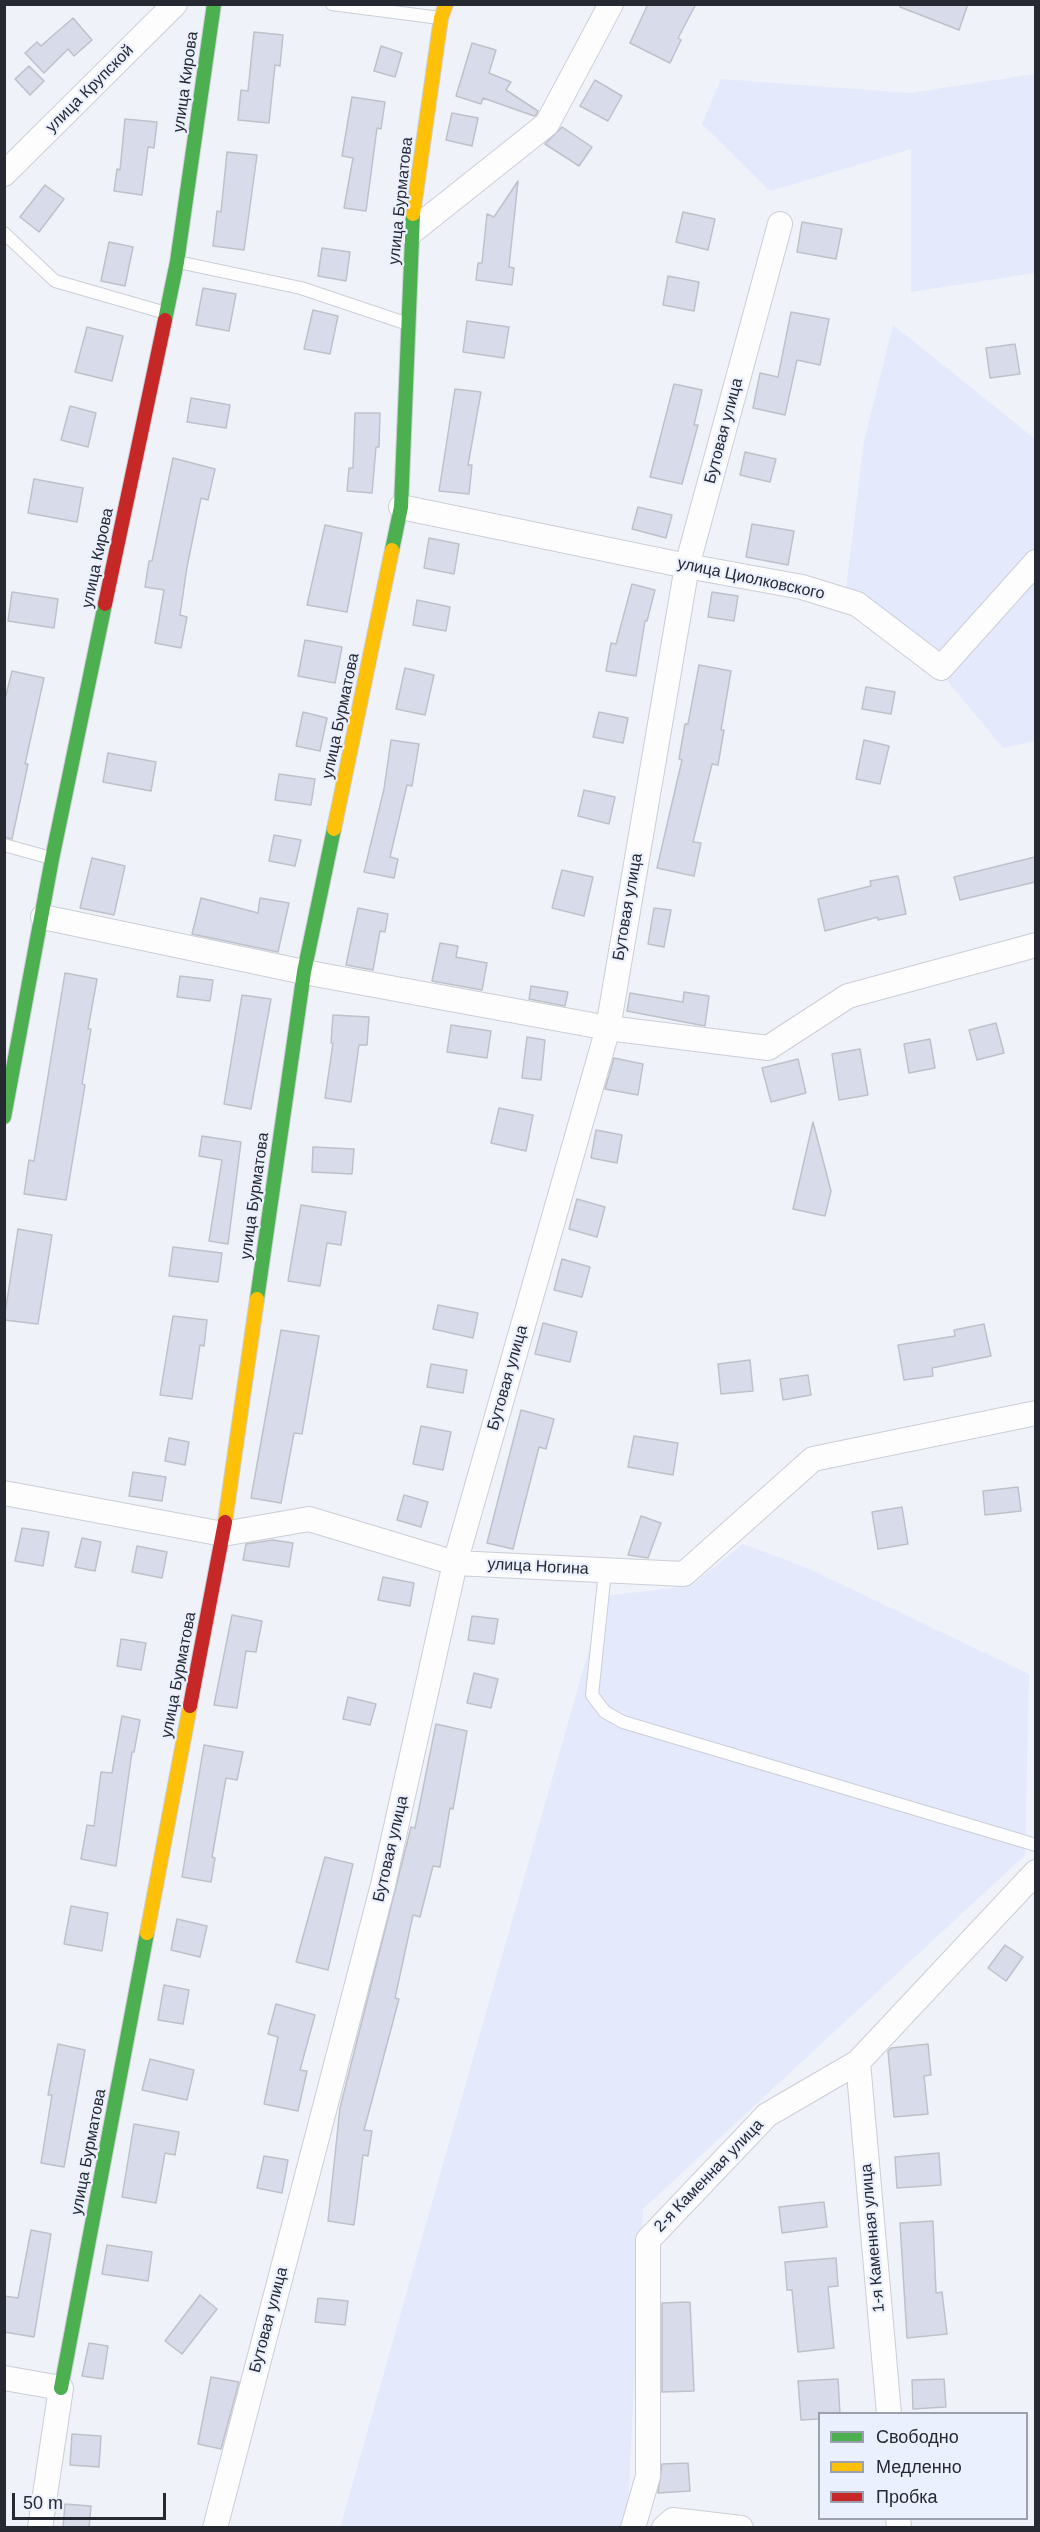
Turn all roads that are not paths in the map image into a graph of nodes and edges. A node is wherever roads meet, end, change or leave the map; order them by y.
1 (175, 4) edge
2 (214, 4) edge
3 (332, 4) edge
4 (611, 4) edge
5 (443, 11) edge
6 (4, 174) edge
7 (780, 224) dead end
8 (4, 233) edge
9 (410, 233) junction
10 (177, 262) junction
11 (166, 313) junction
12 (407, 324) junction
13 (401, 507) junction
14 (1035, 562) edge
15 (687, 566) junction
16 (4, 845) edge
17 (52, 859) junction
18 (43, 917) junction
19 (1035, 945) edge
20 (304, 972) junction
21 (608, 1028) junction
22 (4, 1117) edge
23 (1035, 1413) edge
24 (4, 1492) edge
25 (223, 1534) junction
26 (455, 1563) junction
27 (605, 1570) junction
28 (1035, 1845) edge
29 (1035, 1872) edge
30 (858, 2062) junction
31 (4, 2378) edge
32 (61, 2388) junction
33 (889, 2412) edge
34 (40, 2528) edge
35 (215, 2528) edge
36 (633, 2528) edge
37 (664, 2528) edge
38 (741, 2528) edge

1 - 6 street, улица Крупской
2 - 10 street, улица Кирова
3 - 5 lane
4 - 9 street
5 - 9 street, улица Бурматова
7 - 15 street, Бутовая улица
8 - 11 lane
9 - 12 street, улица Бурматова
10 - 11 street, улица Кирова
10 - 12 lane
11 - 17 street, улица Кирова
12 - 13 street, улица Бурматова
13 - 15 street, улица Циолковского
13 - 20 street, улица Бурматова
14 - 15 street, улица Циолковского
15 - 21 street, Бутовая улица
16 - 17 lane
17 - 18 street, улица Кирова
18 - 20 street
18 - 22 street, улица Кирова
19 - 21 street
20 - 21 street
20 - 25 street, улица Бурматова
21 - 26 street, Бутовая улица
23 - 27 street, улица Ногина
24 - 25 street, улица Ногина
25 - 26 street, улица Ногина
25 - 32 street, улица Бурматова
26 - 27 street, улица Ногина
26 - 35 street, Бутовая улица
27 - 28 lane
29 - 30 street, 2-я Каменная улица
30 - 33 street, 1-я Каменная улица
30 - 36 street, 2-я Каменная улица
31 - 32 street
32 - 34 street
37 - 38 street

